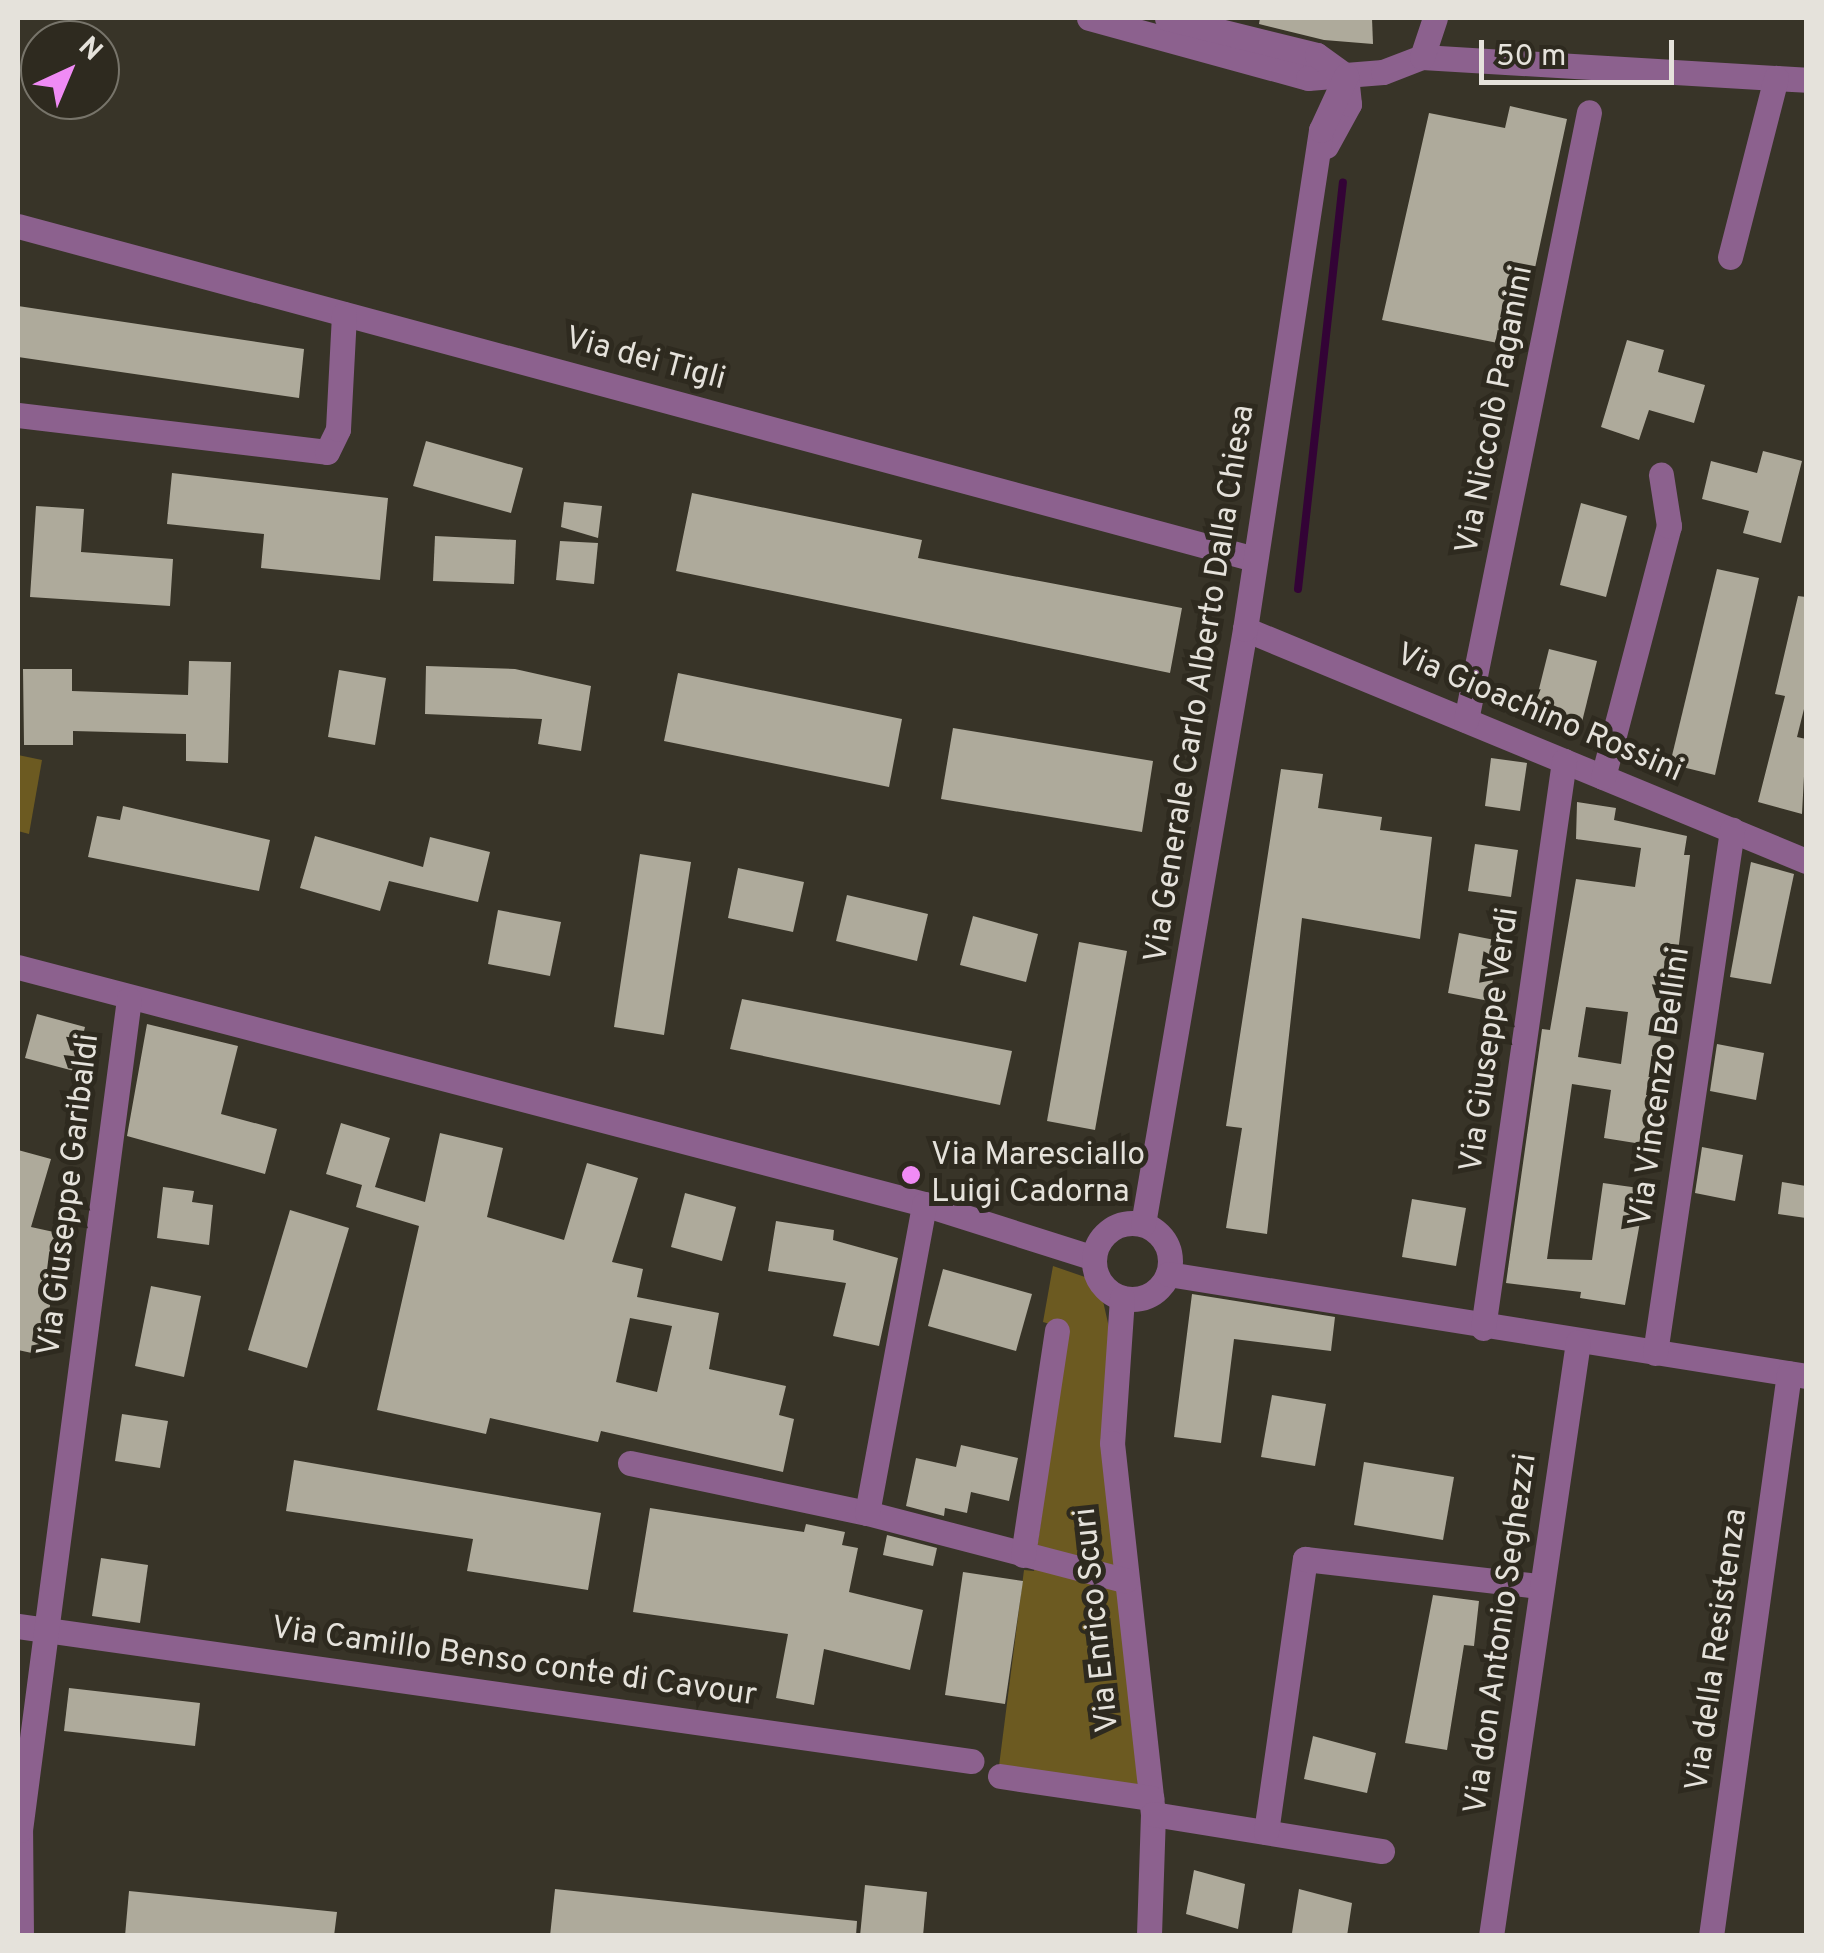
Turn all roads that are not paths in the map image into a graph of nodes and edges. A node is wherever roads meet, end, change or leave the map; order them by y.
1 (1089, 18) edge
2 (1167, 18) edge
3 (1418, 18) edge
4 (1435, 18) edge
5 (1422, 57) junction
6 (1346, 76) junction
7 (1776, 78) junction
8 (1806, 80) edge
9 (1589, 112) dead end
10 (18, 226) edge
11 (1730, 257) dead end
12 (344, 314) junction
13 (18, 415) edge
14 (1661, 474) dead end
15 (1255, 559) junction
16 (1245, 630) junction
17 (1466, 720) junction
18 (1564, 761) junction
19 (1604, 777) junction
20 (1732, 830) junction
21 (1806, 861) edge
22 (18, 967) edge
23 (128, 999) junction
24 (924, 1204) junction
25 (1143, 1224) junction
26 (1094, 1258) junction
27 (1168, 1274) junction
28 (1122, 1298) junction
29 (1483, 1328) junction
30 (1057, 1331) dead end
31 (1578, 1342) junction
32 (1655, 1353) junction
33 (1798, 1375) edge
34 (630, 1462) dead end
35 (867, 1513) junction
36 (1023, 1556) junction
37 (1125, 1580) junction
38 (1540, 1586) junction
39 (18, 1626) edge
40 (48, 1630) junction
41 (971, 1761) dead end
42 (1000, 1776) dead end
43 (1152, 1806) junction
44 (1266, 1832) junction
45 (1382, 1852) dead end
46 (21, 1936) edge
47 (1149, 1936) edge
48 (1491, 1936) edge
49 (1711, 1936) edge

1 - 6 street
2 - 6 street
3 - 5 street
4 - 5 street
5 - 6 street
5 - 7 street
6 - 15 street, Via Generale Carlo Alberto Dalla Chiesa
7 - 8 street
7 - 11 street
9 - 17 street, Via Niccolò Paganini
10 - 12 street, Via dei Tigli
12 - 13 street
12 - 15 street, Via dei Tigli
14 - 19 street
15 - 16 street, Via Generale Carlo Alberto Dalla Chiesa
16 - 17 street, Via Gioachino Rossini
16 - 25 street, Via Generale Carlo Alberto Dalla Chiesa
17 - 18 street, Via Gioachino Rossini
18 - 19 street, Via Gioachino Rossini
18 - 29 street, Via Giuseppe Verdi
19 - 20 street, Via Gioachino Rossini
20 - 21 street, Via Gioachino Rossini
20 - 32 street, Via Vincenzo Bellini
22 - 23 street
23 - 24 street
23 - 40 street, Via Giuseppe Garibaldi
24 - 26 street
24 - 35 street
25 - 26 street
25 - 27 street
26 - 28 street
27 - 28 street
27 - 29 street
28 - 37 street, Via Enrico Scuri
29 - 31 street
30 - 36 street
31 - 32 street
31 - 38 street, Via don Antonio Seghezzi
32 - 33 street
33 - 49 street, Via della Resistenza
34 - 35 street
35 - 36 street
36 - 37 street
37 - 43 street, Via Enrico Scuri
38 - 44 street
38 - 48 street, Via don Antonio Seghezzi
39 - 40 street, Via Camillo Benso conte di Cavour
40 - 41 street, Via Camillo Benso conte di Cavour
40 - 46 street, Via Giuseppe Garibaldi
42 - 43 street
43 - 44 street
43 - 47 street, Via Enrico Scuri
44 - 45 street

